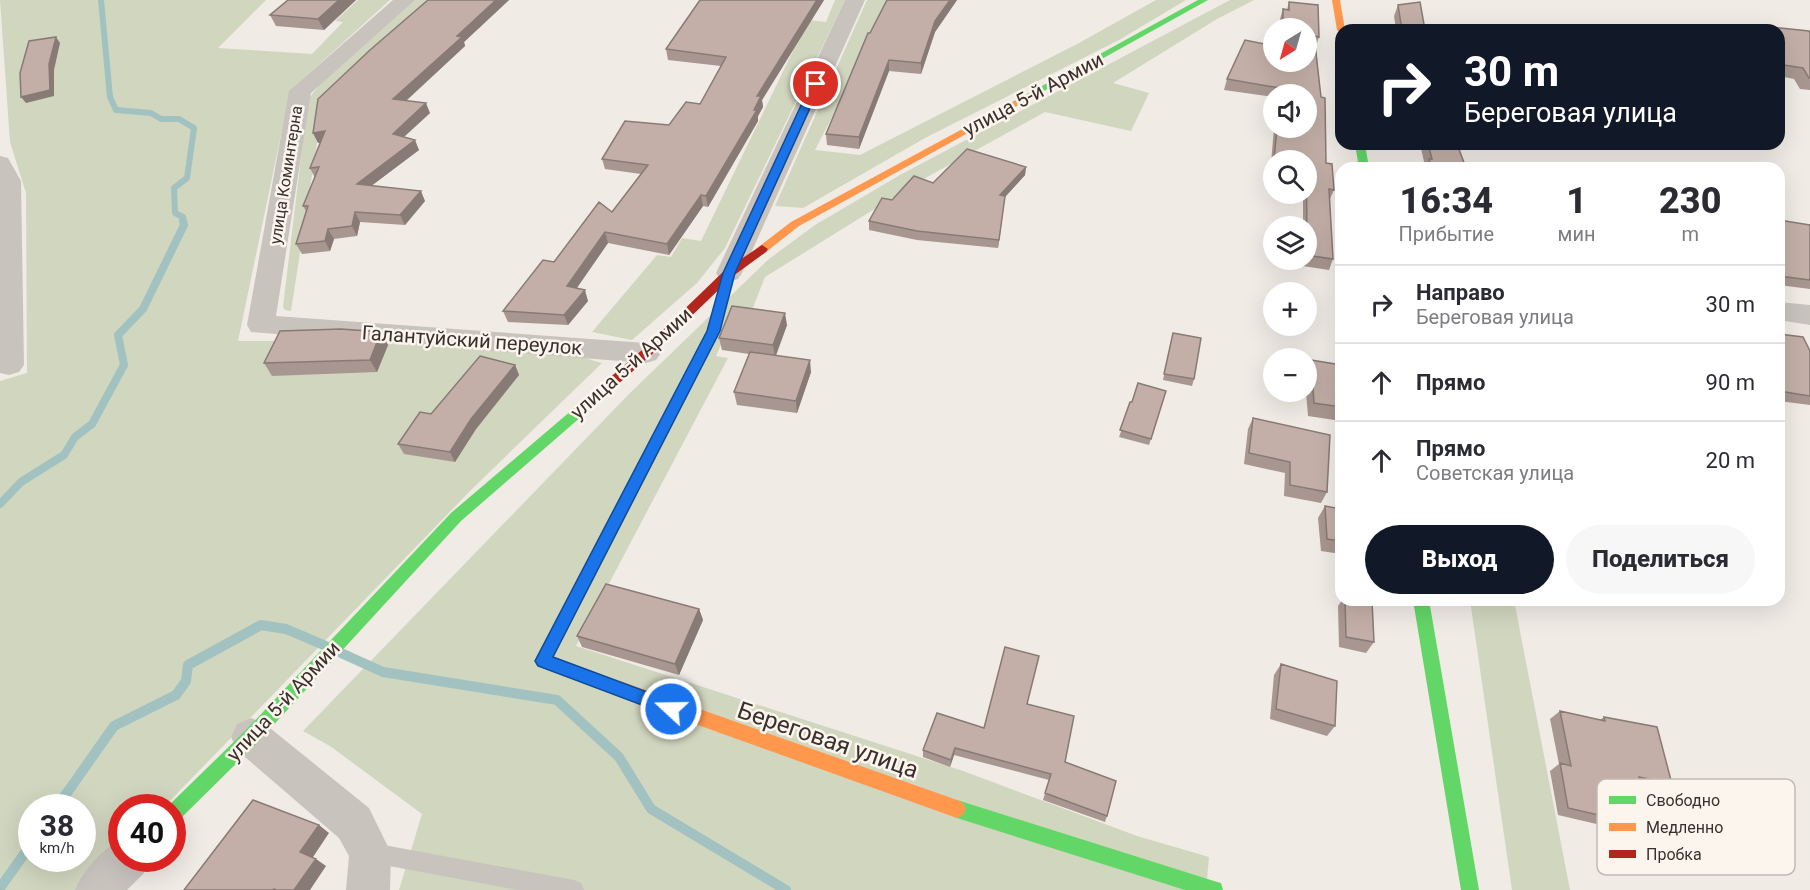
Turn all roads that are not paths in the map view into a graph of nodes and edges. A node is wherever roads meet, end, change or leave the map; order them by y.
1 (405, 0) edge
2 (855, 0) edge
3 (1204, 0) edge
4 (1336, 0) edge
5 (1340, 24) edge
6 (0, 163) edge
7 (729, 273) junction
8 (1785, 312) edge
9 (1810, 315) edge
10 (261, 325) joint
11 (714, 331) joint
12 (646, 352) junction
13 (9, 365) dead end
14 (1422, 606) edge
15 (251, 737) junction
16 (186, 801) edge
17 (369, 871) edge
18 (115, 872) edge
19 (97, 890) edge
20 (574, 890) edge
21 (1214, 890) edge
22 (1470, 890) edge

1 - 10 street, улица Коминтерна
2 - 7 street
3 - 7 street, улица 5-й Армии
4 - 5 street
6 - 13 street
7 - 11 lane
7 - 12 street, улица 5-й Армии
8 - 9 street
10 - 12 street, Галантуйский переулок
11 - 21 street, Береговая улица
12 - 15 street, улица 5-й Армии
14 - 22 street
15 - 16 street, улица 5-й Армии
15 - 17 street
17 - 20 lane
18 - 19 street

